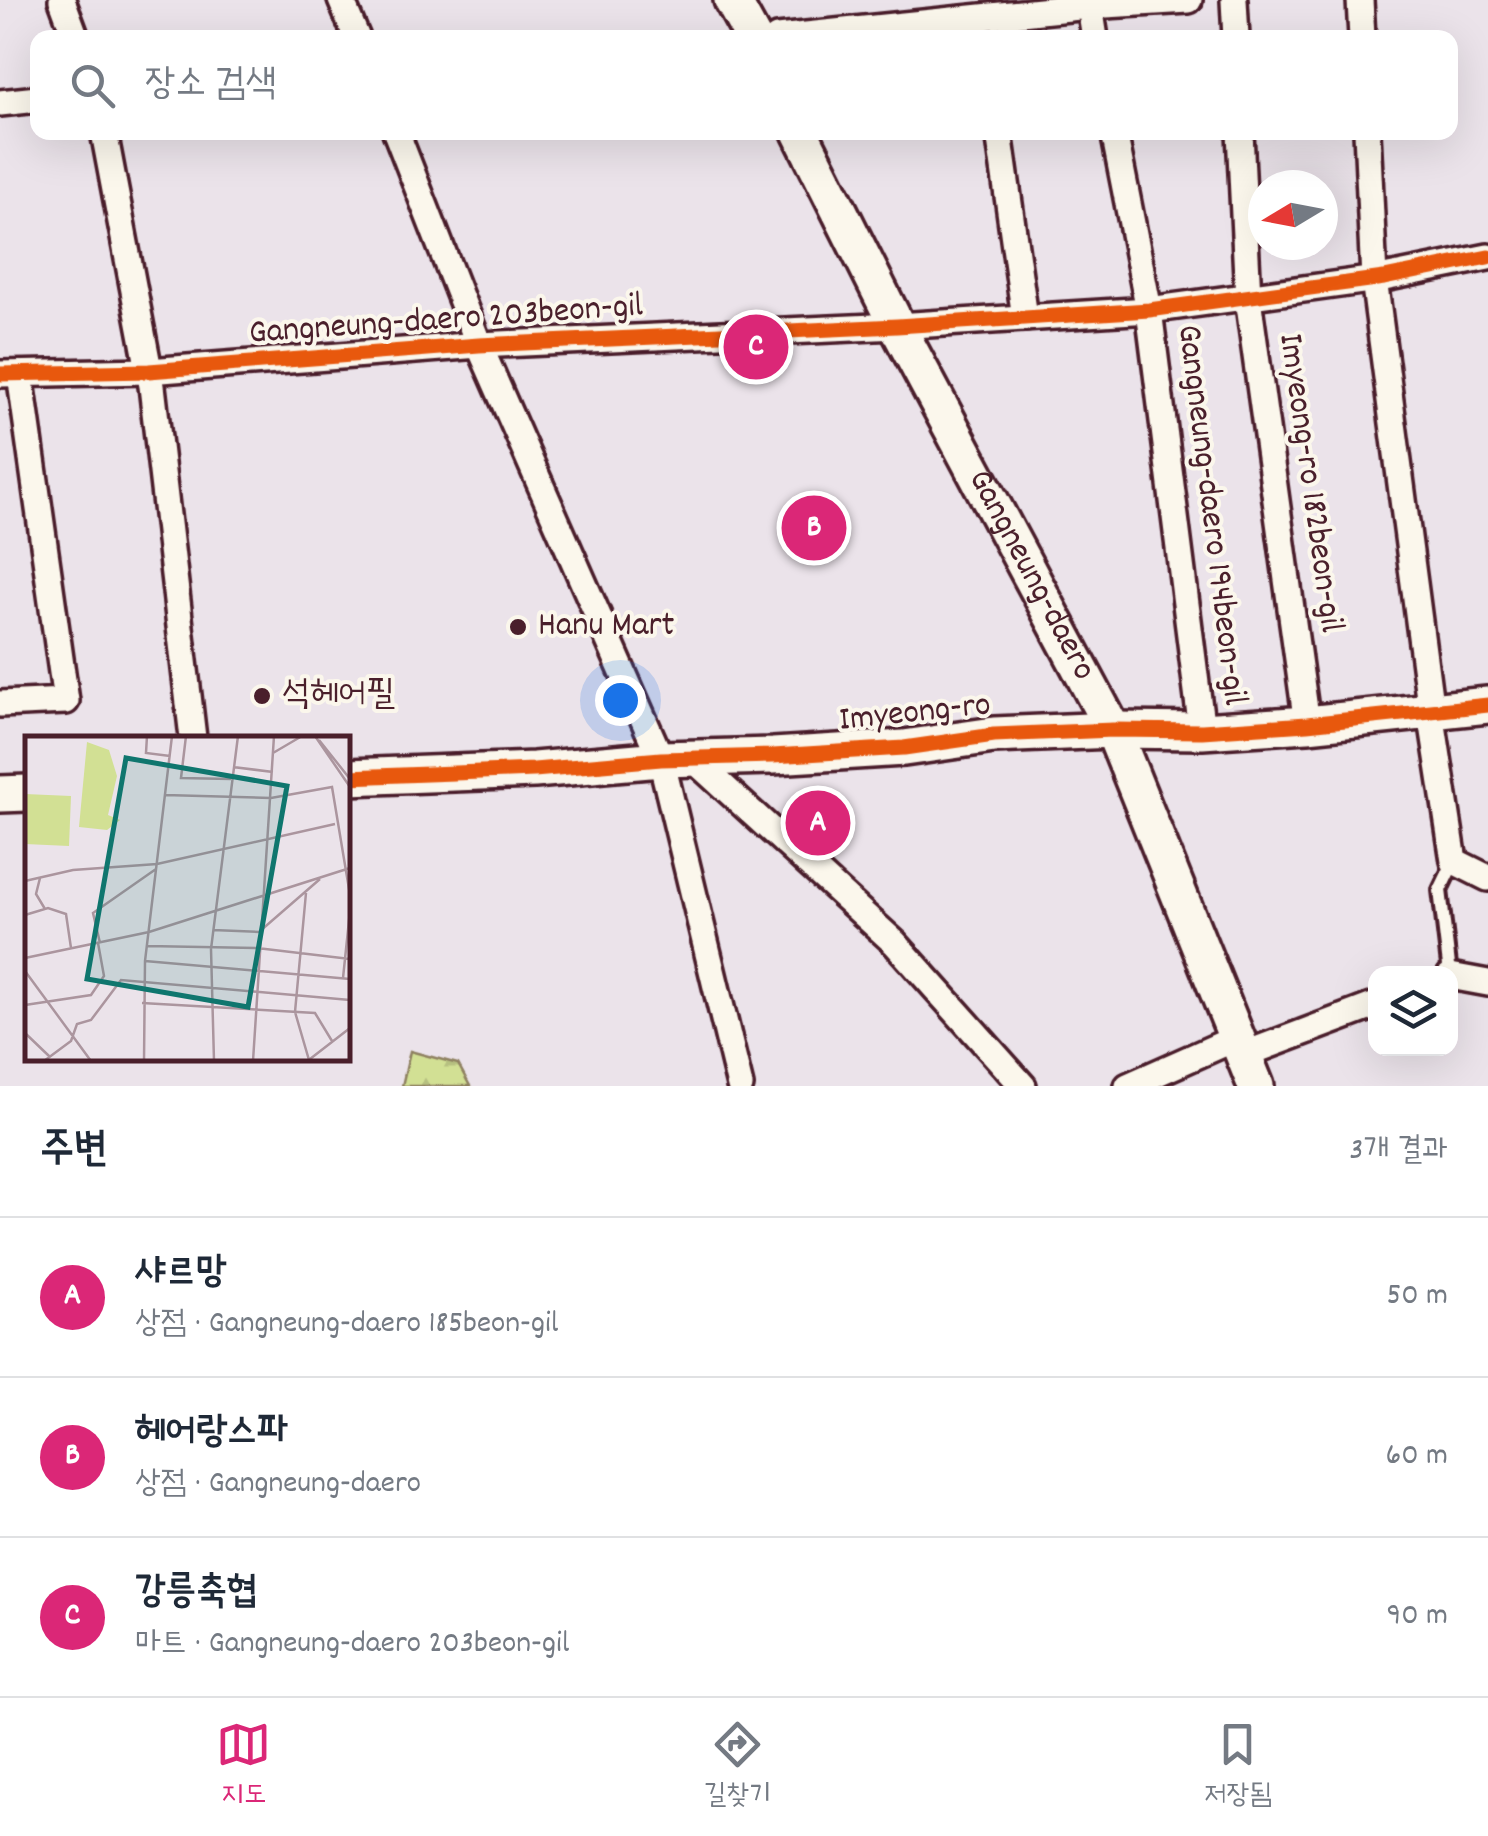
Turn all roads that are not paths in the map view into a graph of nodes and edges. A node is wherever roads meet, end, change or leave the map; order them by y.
1 (62, 0) edge
2 (341, 0) edge
3 (732, 0) edge
4 (1189, 0) edge
5 (1234, 0) edge
6 (1360, 0) edge
7 (1089, 3) edge
8 (978, 18) edge
9 (73, 30) edge
10 (354, 30) edge
11 (749, 30) edge
12 (857, 30) edge
13 (1094, 30) edge
14 (1236, 30) edge
15 (1362, 30) edge
16 (30, 99) edge
17 (0, 102) edge
18 (106, 140) edge
19 (399, 140) edge
20 (804, 140) edge
21 (1000, 140) edge
22 (1116, 140) edge
23 (1240, 140) edge
24 (1367, 140) edge
25 (1488, 257) edge
26 (1374, 279) junction
27 (1248, 298) junction
28 (1150, 310) junction
29 (1026, 318) junction
30 (897, 326) junction
31 (479, 344) junction
32 (149, 372) junction
33 (10, 374) edge
34 (0, 704) edge
35 (1488, 706) edge
36 (1431, 712) junction
37 (1308, 724) junction
38 (1113, 730) junction
39 (1202, 730) junction
40 (193, 736) edge
41 (676, 758) junction
42 (350, 777) edge
43 (25, 793) edge
44 (0, 794) edge
45 (1454, 861) junction
46 (1488, 878) edge
47 (1449, 966) edge
48 (1458, 977) edge
49 (1488, 983) edge
50 (1368, 1008) edge
51 (1245, 1060) edge
52 (740, 1086) edge
53 (1023, 1086) edge
54 (1128, 1086) edge

1 - 9 street
2 - 10 street
3 - 11 street
4 - 7 street
5 - 14 street
6 - 15 street
7 - 8 street
7 - 13 street
8 - 12 street
16 - 17 street
18 - 32 street
19 - 31 street
20 - 30 street, Gangneung-daero
21 - 29 street
22 - 28 street, Gangneung-daero 194beon-gil
23 - 27 street, Imyeong-ro 182beon-gil
24 - 26 street
25 - 26 street, Gangneung-daero 203beon-gil
26 - 27 street, Gangneung-daero 203beon-gil
26 - 36 street
27 - 28 street, Gangneung-daero 203beon-gil
27 - 37 street, Imyeong-ro 182beon-gil
28 - 29 street, Gangneung-daero 203beon-gil
28 - 39 street, Gangneung-daero 194beon-gil
29 - 30 street, Gangneung-daero 203beon-gil
30 - 31 street, Gangneung-daero 203beon-gil
30 - 38 street, Gangneung-daero
31 - 32 street, Gangneung-daero 203beon-gil
31 - 41 street
32 - 33 street, Gangneung-daero 203beon-gil
32 - 40 street
33 - 34 street
35 - 36 street, Imyeong-ro
36 - 37 street, Imyeong-ro
36 - 45 street
37 - 39 street, Imyeong-ro
38 - 39 street, Imyeong-ro
38 - 41 street, Imyeong-ro
38 - 51 street, Gangneung-daero
41 - 42 street, Imyeong-ro
41 - 52 street
41 - 53 street
43 - 44 street
45 - 46 street
45 - 47 lane
48 - 49 street
50 - 51 street
51 - 54 street

